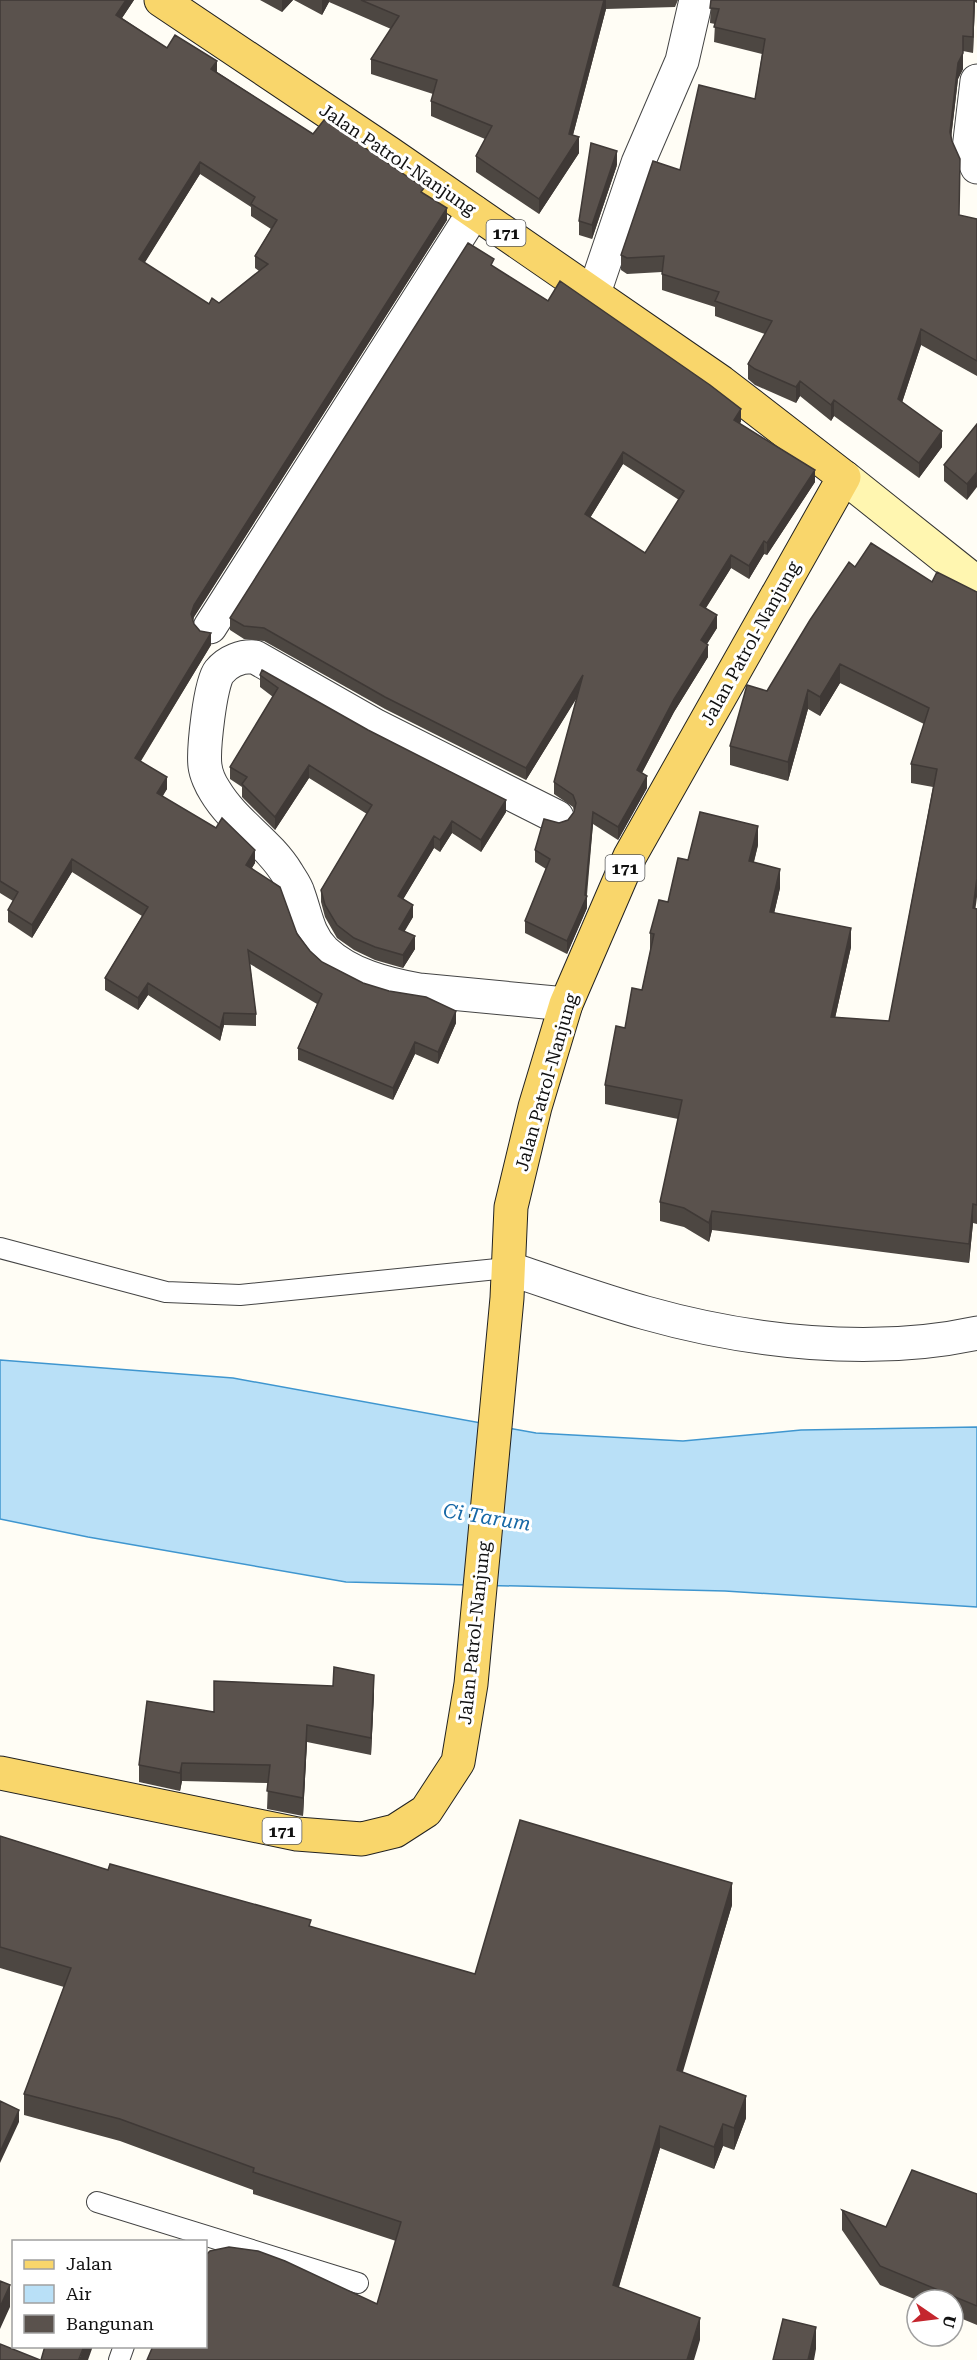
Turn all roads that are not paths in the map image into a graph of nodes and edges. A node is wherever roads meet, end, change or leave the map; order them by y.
1 (161, 0) edge
2 (696, 0) edge
3 (977, 81) edge
4 (977, 168) edge
5 (474, 212) junction
6 (594, 294) junction
7 (843, 477) junction
8 (977, 583) edge
9 (210, 627) dead end
10 (557, 817) dead end
11 (566, 1004) junction
12 (0, 1248) edge
13 (507, 1283) junction
14 (977, 1334) edge
15 (0, 1773) edge
16 (97, 2202) dead end
17 (164, 2233) edge
18 (191, 2240) edge
19 (207, 2244) edge
20 (358, 2283) dead end

1 - 5 main road, Jalan Patrol-Nanjung / 171
2 - 6 street
3 - 4 street
5 - 6 main road, Jalan Patrol-Nanjung / 171
5 - 9 street
6 - 7 main road, Jalan Patrol-Nanjung / 171
7 - 8 street
7 - 11 main road, Jalan Patrol-Nanjung / 171
10 - 11 street
11 - 13 main road, Jalan Patrol-Nanjung / 171
12 - 13 lane
13 - 14 street
13 - 15 main road, Jalan Patrol-Nanjung / 171
16 - 17 lane
17 - 18 lane
19 - 20 lane

